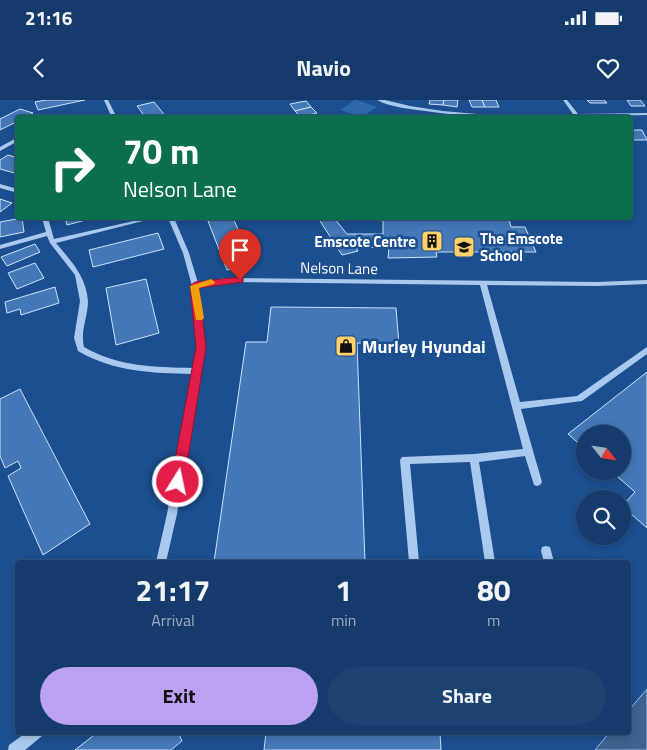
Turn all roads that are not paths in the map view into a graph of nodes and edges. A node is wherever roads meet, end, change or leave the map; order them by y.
1 (106, 100) edge
2 (379, 100) edge
3 (565, 100) edge
4 (576, 114) junction
5 (647, 114) edge
6 (114, 115) edge
7 (15, 140) edge
8 (0, 149) edge
9 (0, 186) edge
10 (15, 190) edge
11 (46, 220) edge
12 (144, 220) edge
13 (172, 220) edge
14 (49, 233) junction
15 (52, 242) junction
16 (0, 247) edge
17 (647, 282) edge
18 (483, 284) junction
19 (195, 286) junction
20 (647, 350) edge
21 (198, 371) junction
22 (516, 406) junction
23 (529, 452) junction
24 (474, 458) junction
25 (537, 482) dead end
26 (546, 551) dead end
27 (161, 560) edge
28 (414, 560) edge
29 (490, 560) edge
30 (548, 560) edge
31 (34, 735) edge
32 (14, 750) edge

1 - 6 street
2 - 4 street
3 - 4 street
4 - 5 street
7 - 8 street
9 - 10 street
11 - 14 street
12 - 15 lane
13 - 19 street
14 - 15 street
14 - 16 street
15 - 21 street
17 - 18 street, Nelson Lane
18 - 19 street, Nelson Lane
18 - 22 street
19 - 21 street
20 - 22 street
21 - 27 street
22 - 23 street
23 - 24 street
23 - 25 street
24 - 28 street
24 - 29 street
26 - 30 street
31 - 32 street

